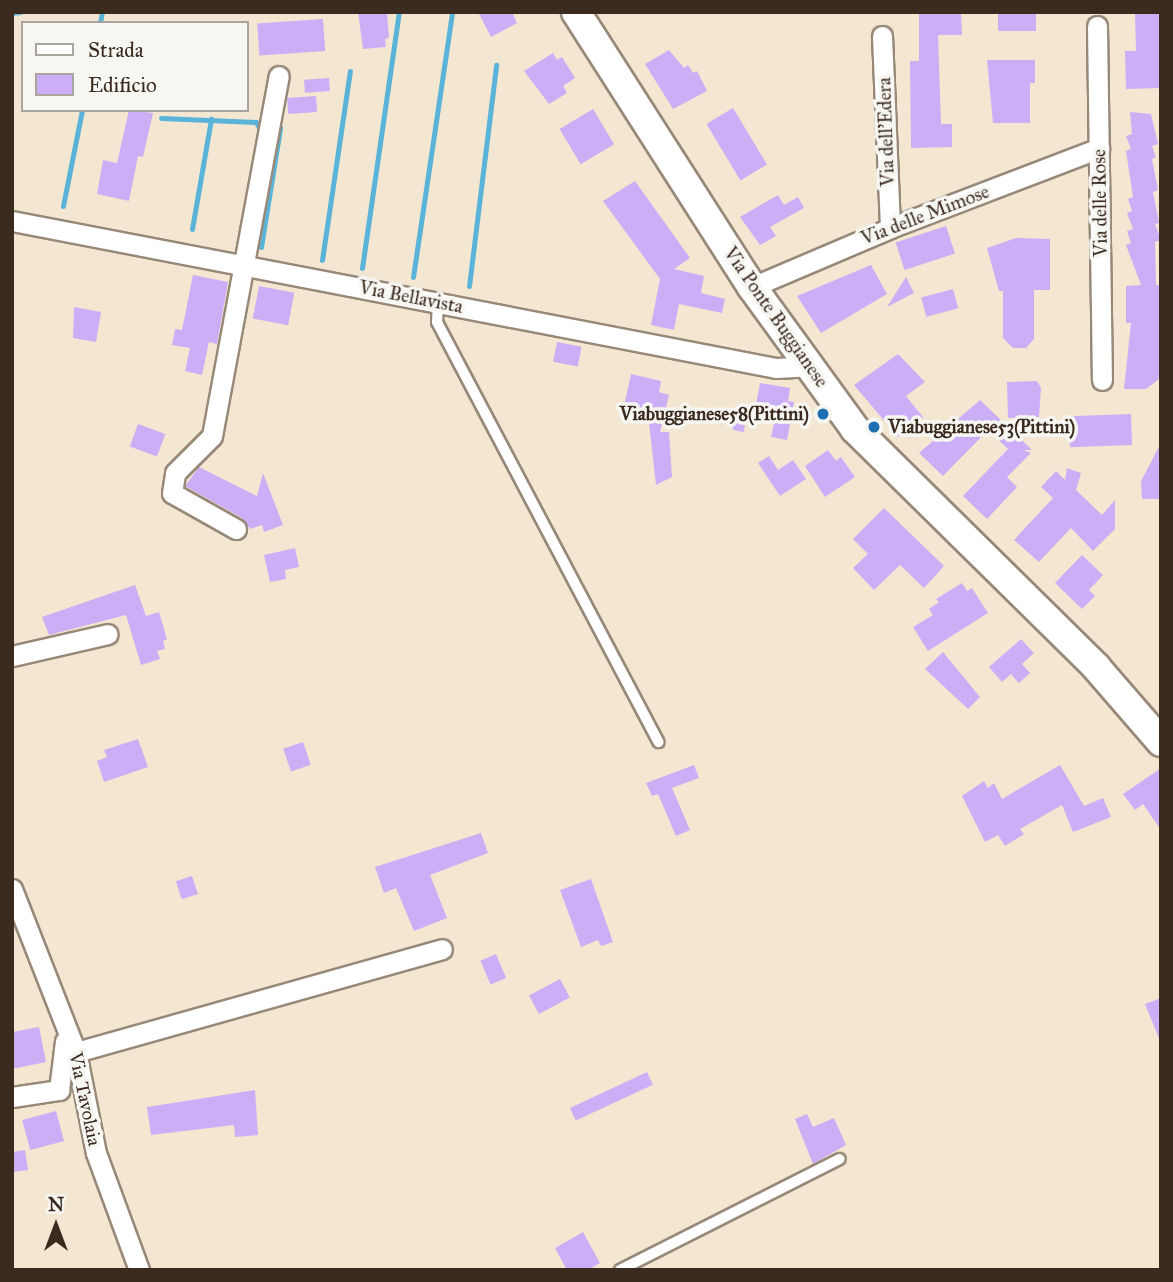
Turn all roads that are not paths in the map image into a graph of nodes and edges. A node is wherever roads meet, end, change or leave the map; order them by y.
1 (576, 12) edge
2 (1097, 26) dead end
3 (882, 36) dead end
4 (279, 76) dead end
5 (1099, 148) junction
6 (12, 221) edge
7 (890, 228) junction
8 (247, 266) junction
9 (752, 287) junction
10 (438, 303) junction
11 (809, 366) junction
12 (1102, 380) dead end
13 (236, 529) dead end
14 (108, 634) dead end
15 (12, 656) edge
16 (1161, 741) edge
17 (658, 742) dead end
18 (12, 889) edge
19 (442, 949) dead end
20 (65, 1024) junction
21 (76, 1052) junction
22 (12, 1097) edge
23 (840, 1159) dead end
24 (139, 1270) edge
25 (620, 1270) edge

1 - 9 main road, Via Ponte Buggianese
2 - 5 street, Via delle Rose
3 - 7 street, Via dell'Edera
4 - 8 street
5 - 7 street, Via delle Mimose
5 - 12 street, Via delle Rose
6 - 8 street, Via Bellavista
7 - 9 street, Via delle Mimose
8 - 10 street, Via Bellavista
8 - 13 street
9 - 11 main road, Via Ponte Buggianese
10 - 11 street, Via Bellavista
10 - 17 lane
11 - 16 main road, Via Ponte Buggianese
14 - 15 street
18 - 20 street, Via Tavolaia
19 - 21 street
20 - 21 street, Via Tavolaia
20 - 22 street
21 - 24 street, Via Tavolaia
23 - 25 lane

